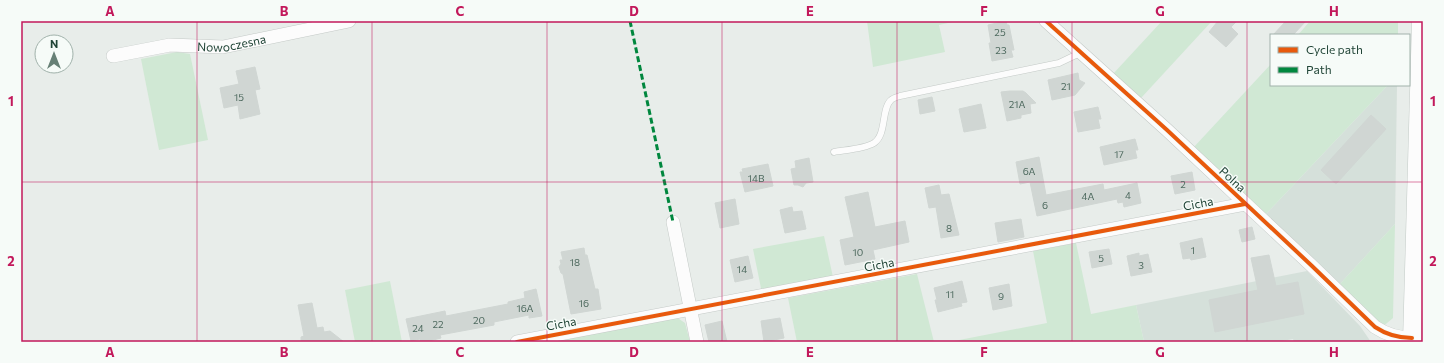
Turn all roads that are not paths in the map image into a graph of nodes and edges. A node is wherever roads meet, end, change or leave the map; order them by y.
1 (349, 21) edge
2 (1046, 21) edge
3 (1421, 21) edge
4 (1080, 53) junction
5 (113, 56) dead end
6 (834, 152) dead end
7 (1245, 204) junction
8 (673, 222) dead end
9 (690, 309) junction
10 (1412, 340) edge
11 (517, 342) edge
12 (697, 342) edge

1 - 5 street, Nowoczesna
2 - 4 street, Polna
3 - 10 main road
4 - 6 lane
4 - 7 street, Polna
7 - 9 street, Cicha
7 - 10 street, Polna
8 - 9 street
9 - 11 street, Cicha
9 - 12 street

